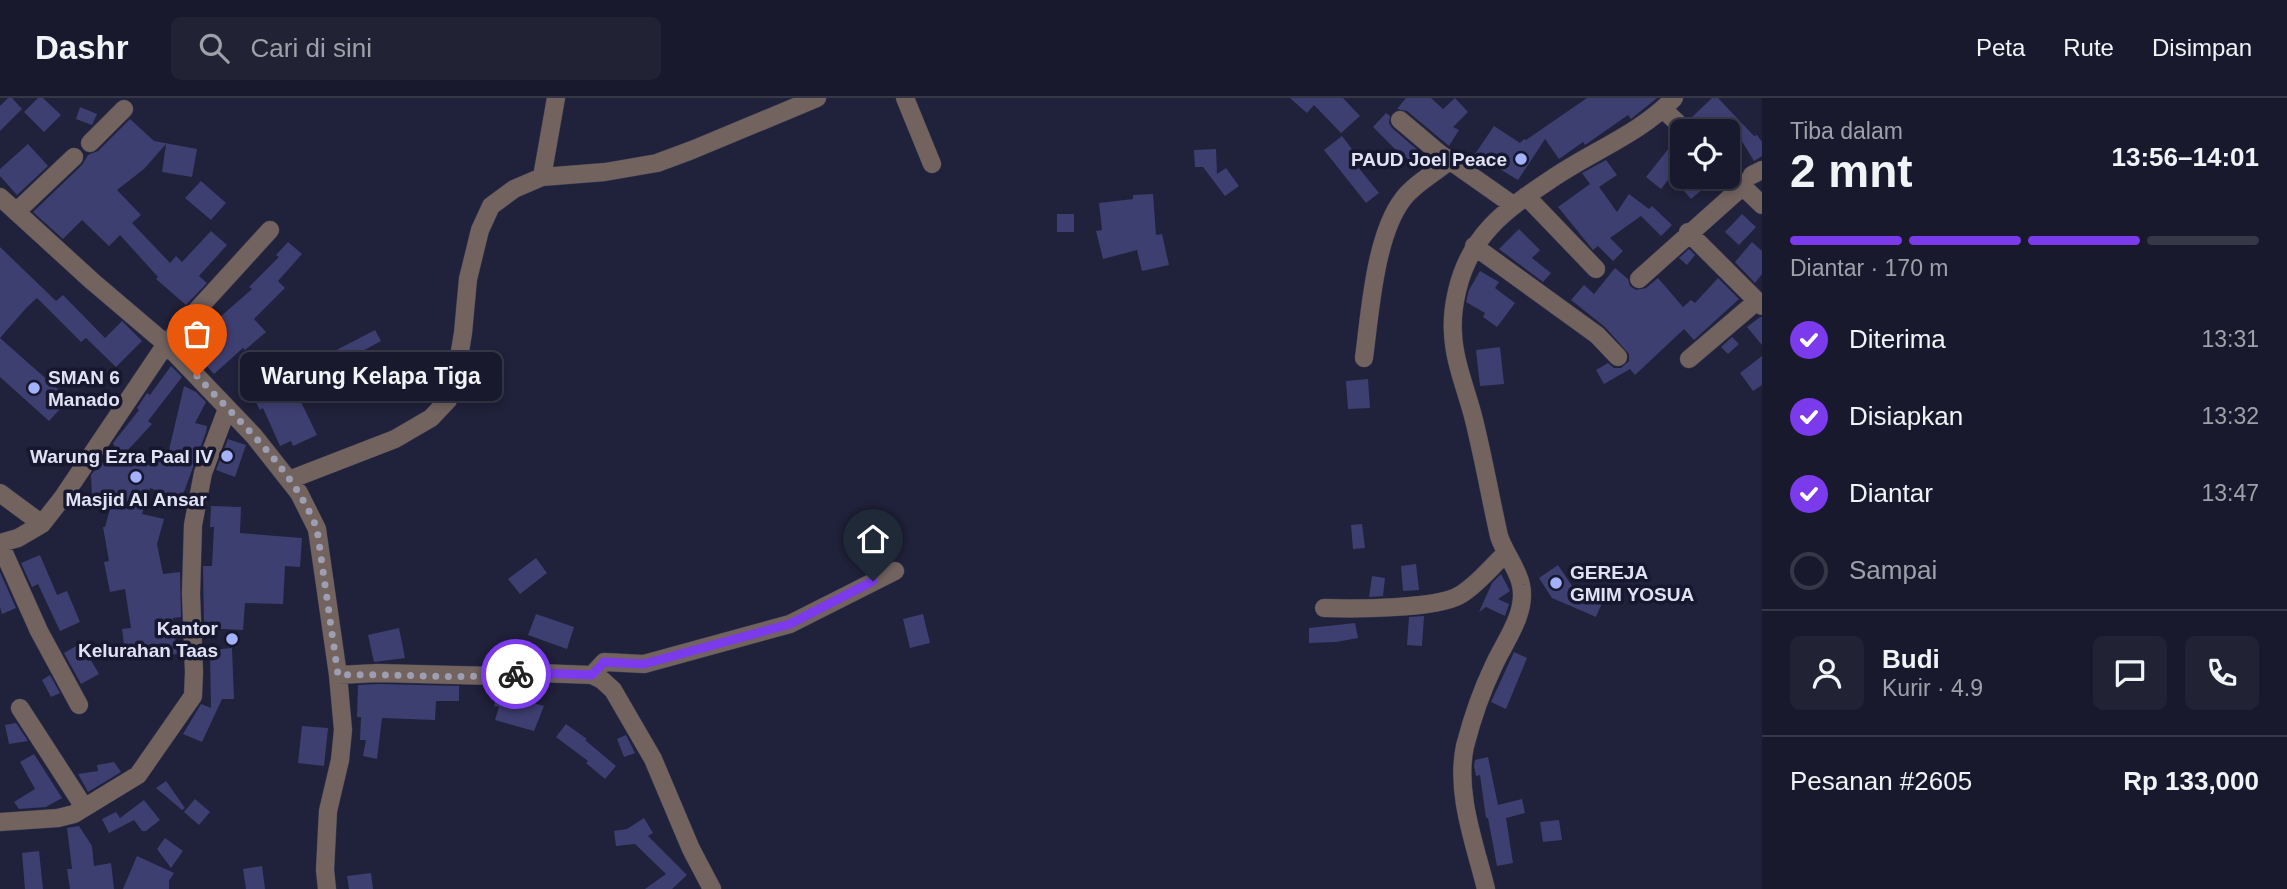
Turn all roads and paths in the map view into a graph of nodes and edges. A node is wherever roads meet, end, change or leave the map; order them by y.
1 (556, 98) edge
2 (817, 98) edge
3 (905, 98) edge
4 (1669, 104) edge
5 (124, 109) dead end
6 (1678, 119) edge
7 (1400, 120) dead end
8 (90, 143) dead end
9 (74, 158) dead end
10 (1449, 161) junction
11 (932, 164) dead end
12 (542, 177) junction
13 (1752, 177) edge
14 (0, 197) edge
15 (1520, 200) junction
16 (1762, 205) edge
17 (16, 212) junction
18 (270, 230) dead end
19 (1688, 232) junction
20 (1474, 246) junction
21 (1596, 269) dead end
22 (1639, 279) dead end
23 (1759, 303) edge
24 (166, 344) junction
25 (1618, 357) dead end
26 (1364, 358) dead end
27 (1689, 359) dead end
28 (228, 409) junction
29 (289, 480) junction
30 (0, 493) edge
31 (42, 524) junction
32 (0, 543) edge
33 (1505, 554) junction
34 (895, 571) dead end
35 (1324, 608) dead end
36 (338, 675) junction
37 (592, 675) junction
38 (79, 705) dead end
39 (20, 708) dead end
40 (72, 813) junction
41 (0, 822) edge
42 (327, 889) edge
43 (712, 889) edge
44 (1486, 889) edge

1 - 12 street
2 - 12 street
3 - 11 street
4 - 6 street
4 - 15 street
5 - 8 street
7 - 10 street
9 - 17 street
10 - 15 street
10 - 26 street
12 - 29 street
13 - 16 street
13 - 19 street
14 - 17 street
15 - 20 street
15 - 21 street
17 - 24 street
18 - 24 street
19 - 22 street
19 - 23 street
20 - 25 street
20 - 33 street
23 - 27 street
24 - 28 street
24 - 31 street
28 - 29 street
28 - 40 street
29 - 36 street
30 - 31 street
31 - 32 street
32 - 38 street
33 - 35 street
33 - 44 street
34 - 37 street
36 - 37 street
36 - 42 street
37 - 43 street
39 - 40 street
40 - 41 street

